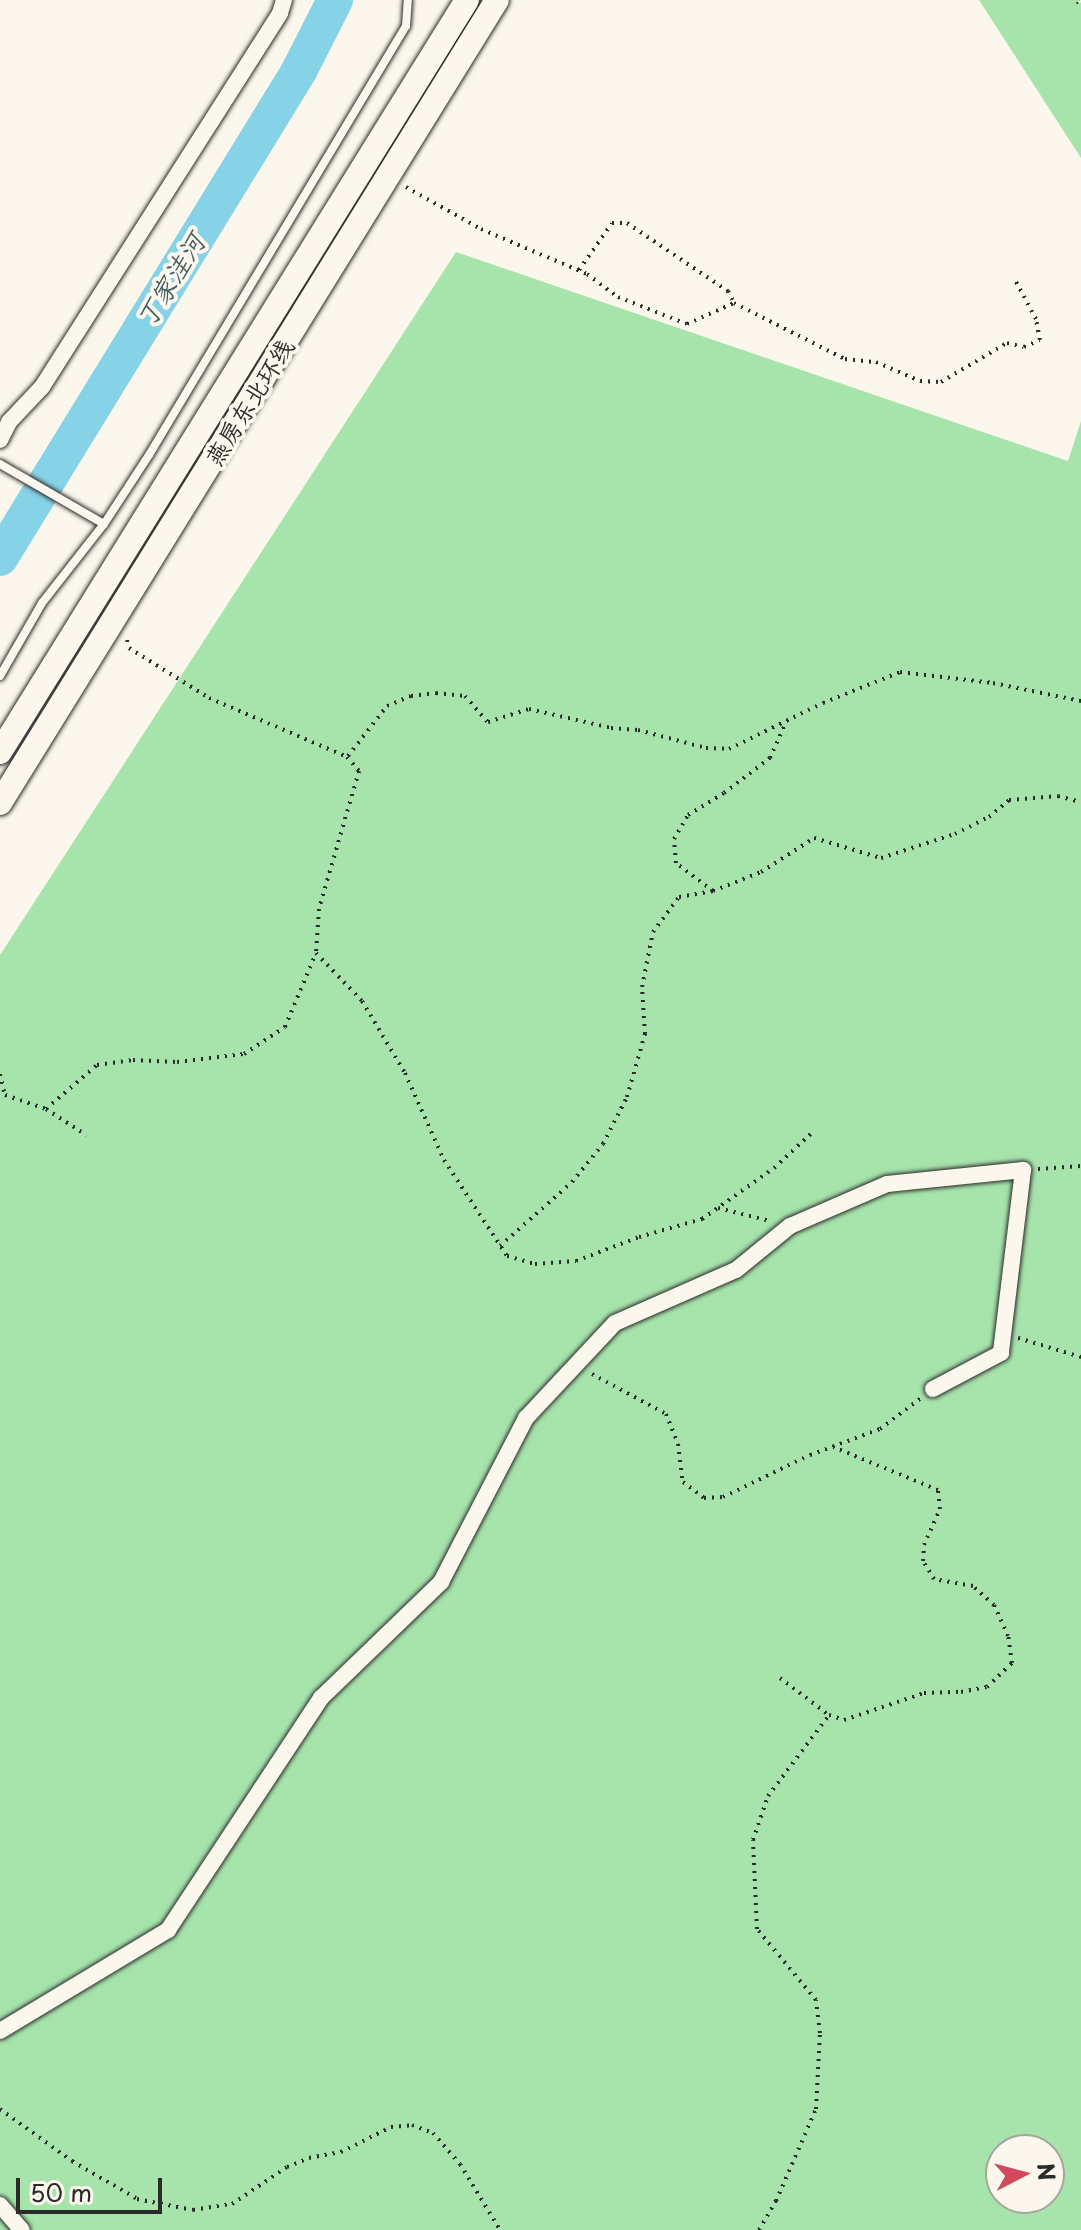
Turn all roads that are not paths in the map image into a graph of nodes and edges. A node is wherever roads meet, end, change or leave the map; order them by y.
1 (284, 0) edge
2 (408, 0) edge
3 (467, 0) edge
4 (497, 0) edge
5 (0, 440) edge
6 (0, 464) edge
7 (104, 524) junction
8 (0, 676) edge
9 (0, 752) edge
10 (0, 803) edge
11 (933, 1389) road end
12 (0, 2031) edge
13 (0, 2205) edge
14 (22, 2230) edge

1 - 5 street
2 - 7 lane
3 - 9 main road, 燕房东北环线, bridge
4 - 10 main road, 燕房东北环线, bridge
6 - 7 lane
7 - 8 lane
11 - 12 street
13 - 14 street

